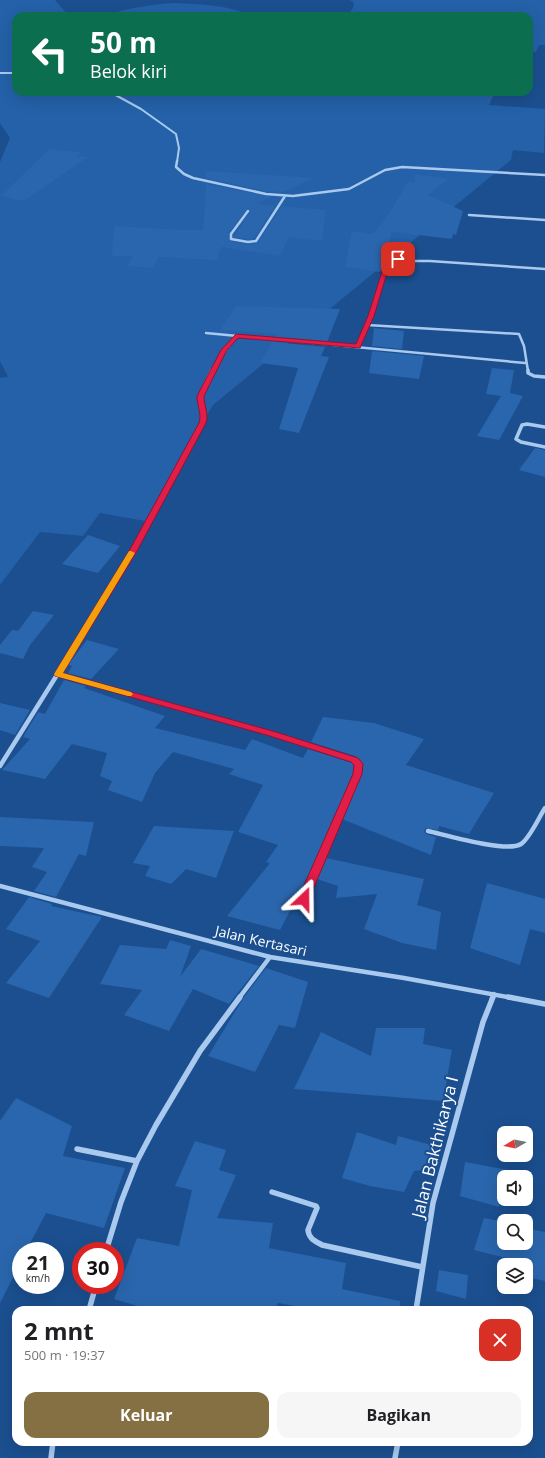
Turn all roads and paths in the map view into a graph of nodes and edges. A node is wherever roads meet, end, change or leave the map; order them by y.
1 (0, 73) edge
2 (12, 74) edge
3 (117, 96) edge
4 (545, 175) edge
5 (285, 196) junction
6 (248, 211) dead end
7 (469, 214) dead end
8 (545, 220) edge
9 (545, 269) edge
10 (368, 325) junction
11 (206, 333) dead end
12 (236, 336) junction
13 (358, 346) junction
14 (525, 363) junction
15 (545, 377) edge
16 (545, 427) edge
17 (545, 447) edge
18 (58, 674) junction
19 (0, 766) edge
20 (545, 808) edge
21 (428, 831) dead end
22 (0, 886) edge
23 (304, 899) dead end
24 (270, 957) junction
25 (494, 994) junction
26 (545, 1004) edge
27 (77, 1149) dead end
28 (136, 1161) junction
29 (272, 1192) dead end
30 (109, 1242) edge
31 (422, 1267) junction
32 (93, 1294) edge
33 (90, 1306) edge
34 (417, 1306) edge
35 (52, 1446) edge
36 (397, 1446) edge
37 (50, 1458) edge
38 (395, 1458) edge

1 - 2 street
3 - 5 street
4 - 5 street
5 - 6 street
7 - 8 street
9 - 10 street
10 - 13 street
10 - 14 street
11 - 12 street
12 - 13 street
12 - 18 street
13 - 14 street
14 - 15 street
16 - 17 street
18 - 19 street
18 - 23 street
20 - 21 street
22 - 24 street, Jalan Kertasari
24 - 25 street, Jalan Kertasari
24 - 28 street
25 - 26 street, Jalan Kertasari
25 - 31 street, Jalan Bakthikarya I
27 - 28 street
28 - 30 street
29 - 31 street
31 - 34 street, Jalan Bakthikarya I
32 - 33 street
35 - 37 street
36 - 38 street

